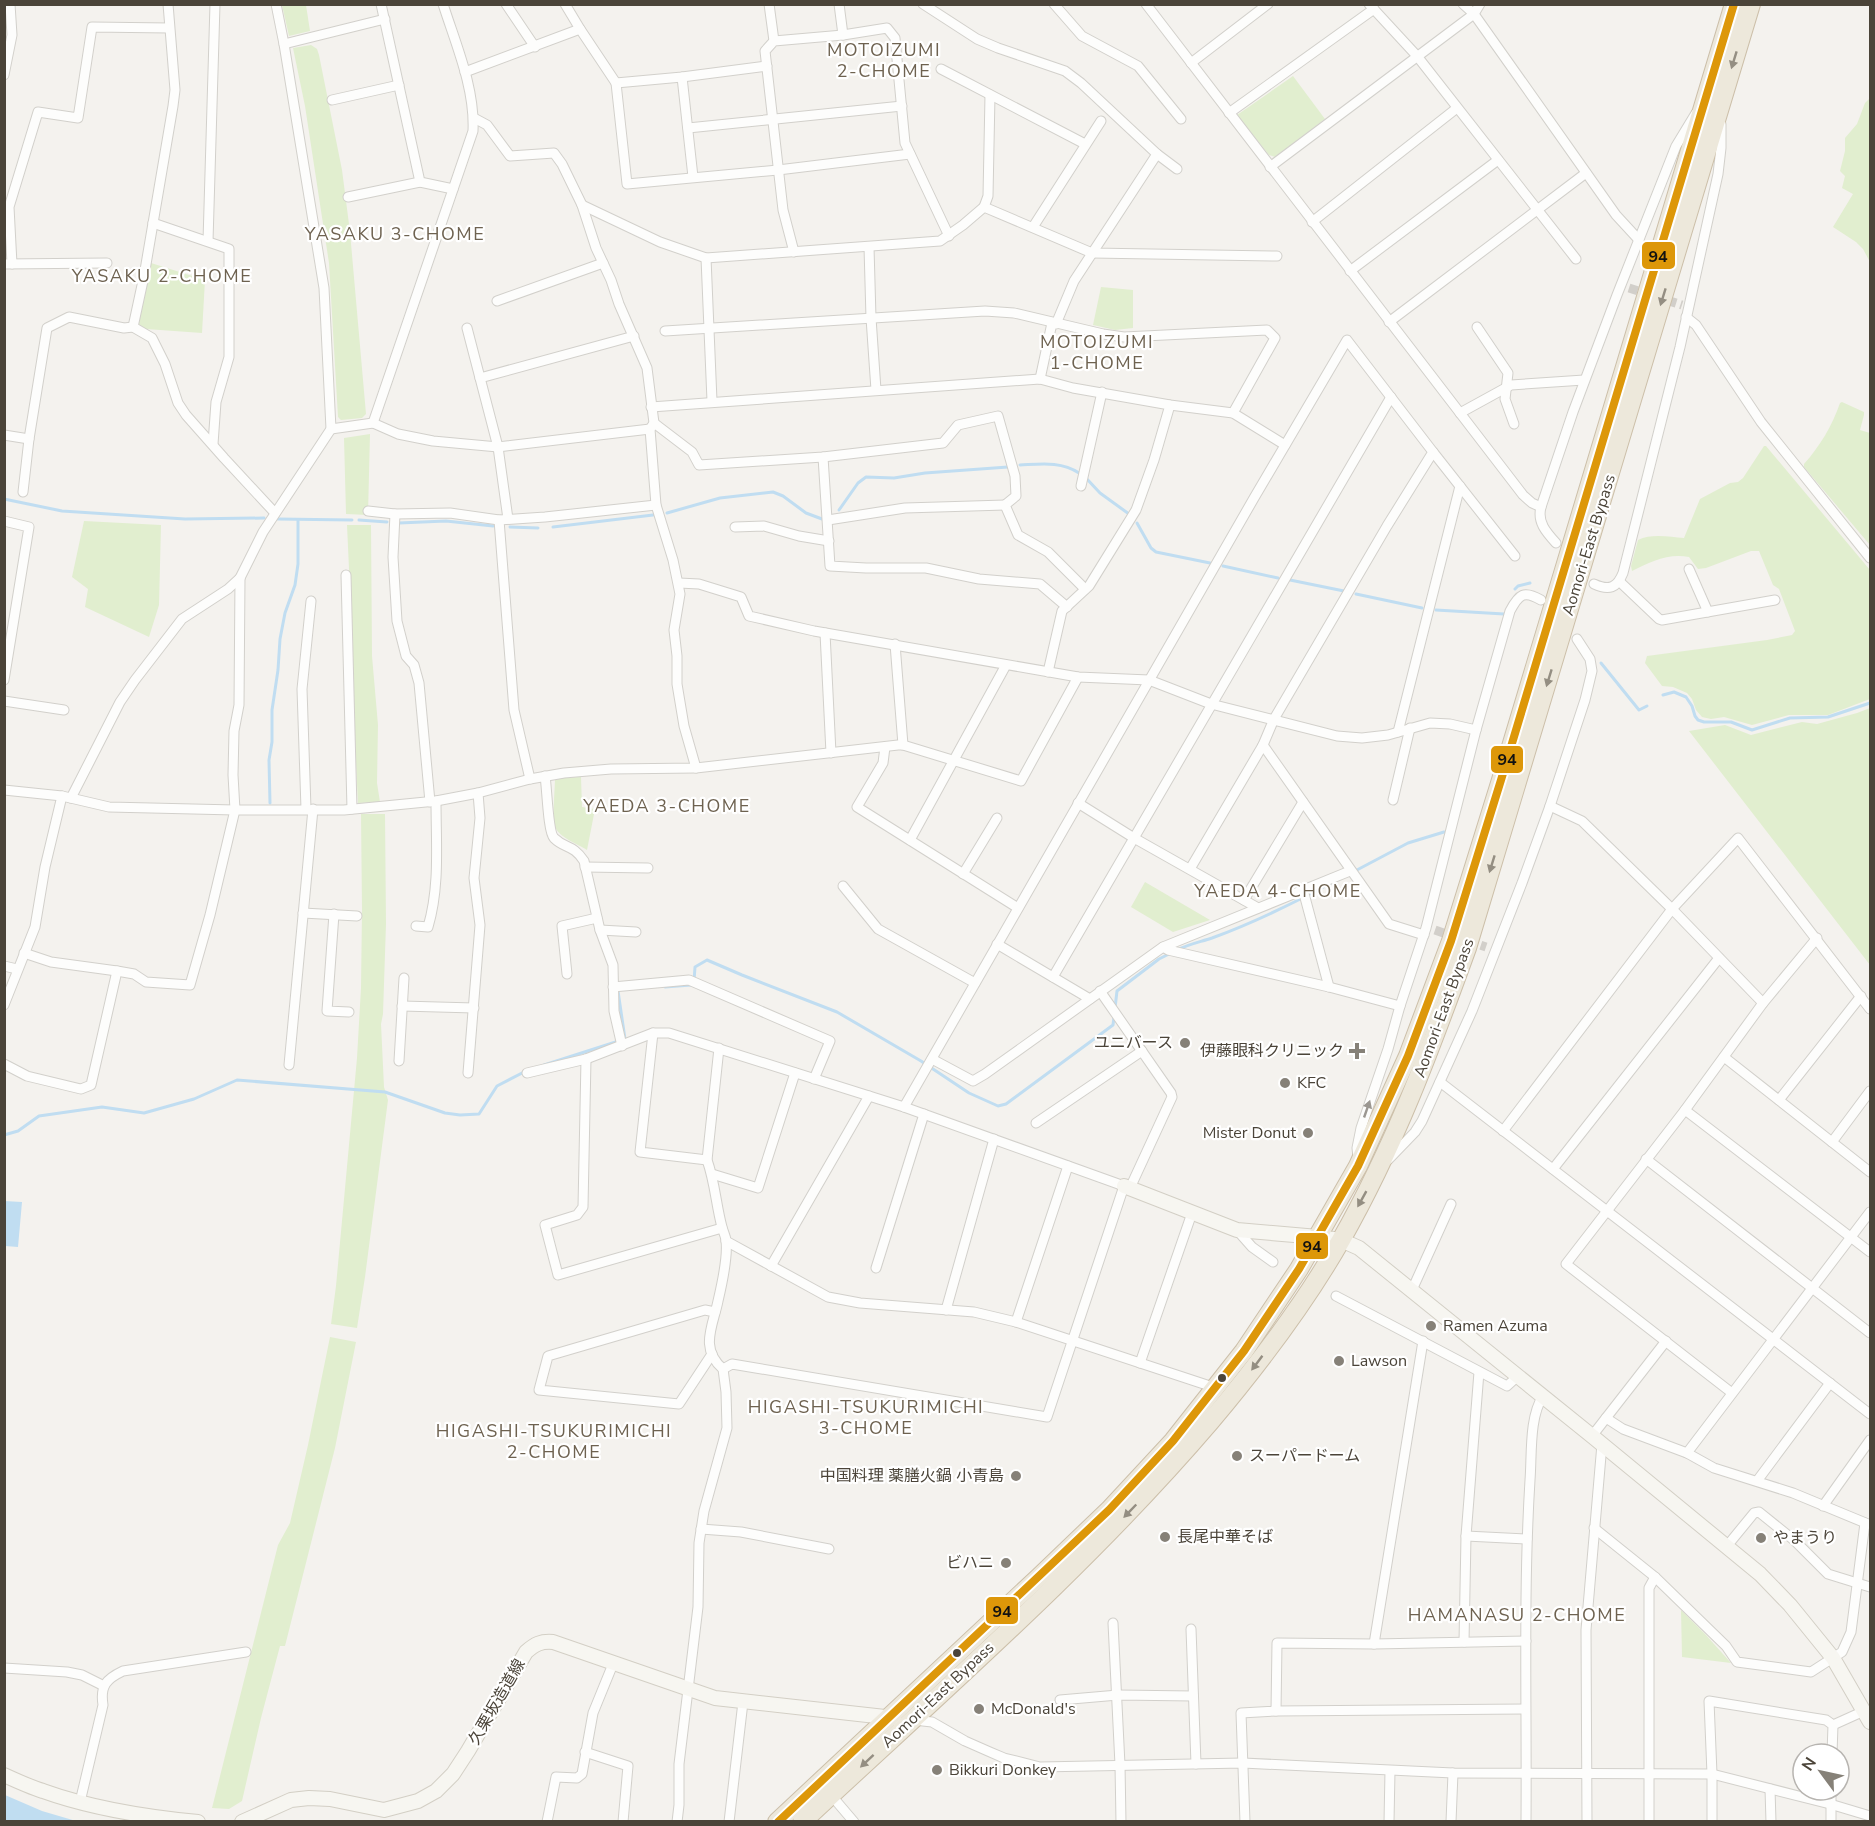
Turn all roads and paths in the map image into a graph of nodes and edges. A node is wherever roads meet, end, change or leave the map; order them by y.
1 (10, 4) edge
2 (168, 4) edge
3 (215, 4) edge
4 (276, 4) edge
5 (381, 4) edge
6 (443, 4) edge
7 (506, 4) edge
8 (566, 4) edge
9 (770, 4) edge
10 (839, 4) edge
11 (922, 4) edge
12 (1054, 4) edge
13 (1268, 4) edge
14 (1463, 4) edge
15 (1480, 4) edge
16 (1734, 4) edge
17 (1751, 4) edge
18 (1149, 6) edge
19 (1371, 7) edge
20 (1474, 14) junction
21 (385, 19) junction
22 (169, 27) junction
23 (580, 29) junction
24 (843, 35) junction
25 (774, 41) junction
26 (284, 44) junction
27 (536, 47) junction
28 (1417, 56) junction
29 (1191, 63) junction
30 (767, 66) junction
31 (941, 69) dead end
32 (465, 72) junction
33 (4, 75) edge
34 (682, 77) junction
35 (616, 83) junction
36 (399, 85) junction
37 (990, 95) junction
38 (332, 100) dead end
39 (902, 106) junction
40 (1712, 106) junction
41 (1457, 108) junction
42 (1229, 113) junction
43 (474, 118) junction
44 (1181, 118) dead end
45 (772, 120) junction
46 (1101, 121) dead end
47 (688, 128) junction
48 (1085, 144) junction
49 (910, 154) junction
50 (1157, 154) junction
51 (1498, 160) junction
52 (1270, 167) junction
53 (1177, 169) dead end
54 (778, 170) junction
55 (1693, 171) junction
56 (1586, 173) junction
57 (693, 177) junction
58 (420, 182) junction
59 (453, 189) junction
60 (348, 197) dead end
61 (582, 205) junction
62 (984, 207) junction
63 (1537, 210) junction
64 (1312, 222) junction
65 (153, 223) junction
66 (1033, 227) junction
67 (949, 236) junction
68 (1639, 240) junction
69 (208, 241) junction
70 (869, 247) junction
71 (794, 252) junction
72 (1092, 253) junction
73 (1277, 256) dead end
74 (706, 258) junction
75 (1576, 259) dead end
76 (107, 263) dead end
77 (603, 263) junction
78 (8, 264) edge
79 (1350, 271) junction
80 (497, 301) dead end
81 (1685, 309) junction
82 (871, 318) junction
83 (1389, 322) junction
84 (1054, 324) junction
85 (133, 327) junction
86 (1477, 327) dead end
87 (467, 328) dead end
88 (709, 328) junction
89 (665, 331) dead end
90 (634, 336) junction
91 (480, 378) junction
92 (1040, 379) junction
93 (1584, 380) junction
94 (1505, 388) junction
95 (876, 390) junction
96 (1102, 392) junction
97 (1391, 397) junction
98 (712, 401) junction
99 (1170, 405) junction
100 (651, 407) junction
101 (1233, 413) junction
102 (1460, 413) junction
103 (373, 423) junction
104 (1514, 424) dead end
105 (652, 426) junction
106 (331, 429) junction
107 (4, 435) edge
108 (29, 439) junction
109 (213, 444) junction
110 (1285, 445) junction
111 (498, 447) junction
112 (1433, 452) junction
113 (823, 457) junction
114 (1082, 486) dead end
115 (1460, 486) junction
116 (23, 492) dead end
117 (656, 505) junction
118 (1005, 505) junction
119 (1540, 507) junction
120 (368, 511) dead end
121 (275, 513) junction
122 (395, 514) junction
123 (504, 519) junction
124 (828, 520) junction
125 (4, 521) edge
126 (735, 527) dead end
127 (829, 541) junction
128 (1556, 543) dead end
129 (1515, 556) dead end
130 (1870, 557) edge
131 (1689, 569) dead end
132 (1580, 573) junction
133 (346, 575) dead end
134 (240, 578) junction
135 (1620, 582) junction
136 (679, 583) junction
137 (1085, 589) junction
138 (1775, 600) dead end
139 (310, 601) dead end
140 (1547, 603) junction
141 (1067, 607) junction
142 (1708, 612) junction
143 (825, 633) junction
144 (1577, 639) dead end
145 (895, 644) junction
146 (1006, 665) junction
147 (1048, 672) junction
148 (1078, 677) junction
149 (4, 680) edge
150 (1149, 680) junction
151 (4, 701) edge
152 (1211, 704) junction
153 (64, 710) dead end
154 (1274, 719) junction
155 (1410, 728) junction
156 (1476, 730) junction
157 (1398, 732) junction
158 (903, 745) junction
159 (1263, 745) junction
160 (885, 747) junction
161 (831, 753) junction
162 (954, 761) junction
163 (696, 768) junction
164 (545, 776) junction
165 (530, 779) junction
166 (4, 790) edge
167 (478, 793) junction
168 (66, 797) junction
169 (1393, 800) dead end
170 (433, 801) junction
171 (1303, 802) junction
172 (1078, 803) junction
173 (1550, 806) junction
174 (310, 809) junction
175 (352, 809) junction
176 (235, 810) junction
177 (997, 818) dead end
178 (1134, 838) junction
179 (910, 840) junction
180 (585, 867) junction
181 (648, 868) dead end
182 (1190, 868) junction
183 (1350, 871) junction
184 (963, 874) junction
185 (843, 886) dead end
186 (1303, 890) junction
187 (1244, 900) junction
188 (1018, 908) junction
189 (1258, 908) junction
190 (1672, 909) junction
191 (303, 913) junction
192 (334, 914) junction
193 (357, 916) dead end
194 (597, 918) junction
195 (416, 926) dead end
196 (600, 930) junction
197 (1428, 931) junction
198 (636, 932) dead end
199 (1817, 938) junction
200 (997, 944) junction
201 (1162, 947) junction
202 (24, 953) junction
203 (1719, 958) junction
204 (4, 966) edge
205 (17, 969) junction
206 (117, 971) junction
207 (567, 974) dead end
208 (1053, 977) junction
209 (404, 978) dead end
210 (975, 983) junction
211 (613, 987) junction
212 (1329, 987) junction
213 (1100, 991) junction
214 (1861, 996) junction
215 (1090, 999) junction
216 (1763, 1004) junction
217 (4, 1005) edge
218 (402, 1006) junction
219 (1400, 1006) junction
220 (474, 1008) junction
221 (1870, 1009) edge
222 (349, 1012) dead end
223 (653, 1034) junction
224 (622, 1046) junction
225 (719, 1048) junction
226 (1142, 1051) junction
227 (1725, 1057) junction
228 (586, 1059) junction
229 (932, 1059) junction
230 (399, 1061) dead end
231 (4, 1065) edge
232 (289, 1065) dead end
233 (795, 1072) junction
234 (468, 1073) dead end
235 (527, 1073) dead end
236 (814, 1079) junction
237 (1440, 1082) junction
238 (1870, 1091) edge
239 (869, 1096) junction
240 (1779, 1100) junction
241 (904, 1107) junction
242 (1685, 1110) junction
243 (924, 1114) junction
244 (1036, 1123) dead end
245 (1503, 1131) junction
246 (994, 1139) junction
247 (1832, 1142) junction
248 (1646, 1159) junction
249 (707, 1160) junction
250 (1068, 1166) junction
251 (1358, 1166) junction
252 (1380, 1167) junction
253 (1553, 1169) junction
254 (1870, 1172) edge
255 (712, 1174) junction
256 (1127, 1187) junction
257 (1451, 1204) dead end
258 (1606, 1212) junction
259 (1870, 1212) edge
260 (1192, 1213) junction
261 (722, 1228) junction
262 (1237, 1230) junction
263 (1318, 1237) junction
264 (1851, 1237) junction
265 (1341, 1240) junction
266 (726, 1241) junction
267 (1870, 1252) edge
268 (1273, 1262) dead end
269 (771, 1266) junction
270 (876, 1268) dead end
271 (1812, 1288) junction
272 (1412, 1290) junction
273 (1336, 1296) dead end
274 (946, 1310) junction
275 (715, 1312) junction
276 (1016, 1322) junction
277 (1870, 1333) edge
278 (1773, 1339) junction
279 (1072, 1340) junction
280 (1424, 1341) junction
281 (1666, 1341) junction
282 (712, 1354) junction
283 (1140, 1363) junction
284 (723, 1369) junction
285 (1479, 1372) junction
286 (1518, 1376) junction
287 (1830, 1383) junction
288 (1216, 1388) junction
289 (1732, 1393) junction
290 (1543, 1396) junction
291 (1870, 1414) edge
292 (1606, 1418) junction
293 (1597, 1440) junction
294 (1870, 1440) edge
295 (1687, 1453) junction
296 (1757, 1481) junction
297 (1823, 1506) junction
298 (1868, 1524) edge
299 (1594, 1528) junction
300 (701, 1529) junction
301 (1466, 1536) junction
302 (1527, 1539) junction
303 (1727, 1546) junction
304 (829, 1549) dead end
305 (1655, 1577) junction
306 (1857, 1582) junction
307 (1870, 1587) edge
308 (1113, 1623) dead end
309 (1191, 1629) dead end
310 (1526, 1641) junction
311 (1464, 1642) junction
312 (1374, 1644) junction
313 (246, 1652) dead end
314 (1833, 1658) junction
315 (614, 1664) junction
316 (4, 1668) edge
317 (104, 1686) junction
318 (688, 1689) junction
319 (1118, 1695) junction
320 (1193, 1696) junction
321 (1060, 1700) dead end
322 (743, 1701) junction
323 (1525, 1709) junction
324 (1276, 1711) junction
325 (1867, 1716) edge
326 (889, 1717) junction
327 (911, 1720) junction
328 (1833, 1725) junction
329 (1832, 1742) edge
330 (585, 1752) junction
331 (1243, 1763) junction
332 (1196, 1764) junction
333 (1120, 1765) junction
334 (1390, 1771) junction
335 (1453, 1773) junction
336 (1527, 1773) junction
337 (1587, 1774) junction
338 (1648, 1774) junction
339 (1712, 1774) junction
340 (4, 1775) edge
341 (1770, 1788) junction
342 (831, 1795) junction
343 (80, 1802) junction
344 (1830, 1804) junction
345 (112, 1816) edge
346 (1870, 1816) edge
347 (247, 1820) edge
348 (198, 1821) edge
349 (547, 1821) edge
350 (623, 1821) edge
351 (677, 1821) edge
352 (729, 1821) edge
353 (777, 1821) edge
354 (802, 1821) edge
355 (854, 1821) edge
356 (1121, 1821) edge
357 (1245, 1821) edge
358 (1389, 1821) edge
359 (1451, 1821) edge
360 (1526, 1821) edge
361 (1587, 1821) edge
362 (1649, 1821) edge
363 (1712, 1821) edge
364 (1771, 1821) edge
365 (1831, 1821) edge

1 - 33 street
2 - 22 street
3 - 69 street
4 - 26 street
5 - 21 street
6 - 32 street
7 - 27 street
8 - 23 street
9 - 25 street
10 - 24 street
11 - 50 street
12 - 44 street
13 - 29 street
14 - 20 street
15 - 20 street
16 - 40 highway, Aomori-East Bypass
17 -> 40 highway, Aomori-East Bypass
18 - 29 street
19 - 28 street
19 - 42 street
20 - 28 street
20 - 56 street
21 - 26 street
21 - 36 street
22 - 65 street
22 - 78 street
23 - 27 street
23 - 35 street
24 - 25 street
24 - 39 street
25 - 30 street
26 - 106 street
27 - 32 street
28 - 41 street
28 - 52 street
29 - 42 street
30 - 34 street
30 - 45 street
31 - 37 street
32 - 43 street
34 - 35 street
34 - 47 street
35 - 57 street
36 - 38 street
36 - 58 street
37 - 48 street
37 - 62 street
39 - 45 street
39 - 49 street
40 - 55 highway, Aomori-East Bypass
40 - 55 street
41 - 51 street
41 - 64 street
42 - 52 street
43 - 59 street
43 - 61 street
45 - 47 street
45 - 54 street
46 - 48 street
47 - 57 street
48 - 66 street
49 - 54 street
49 - 67 street
50 - 53 street
50 - 72 street
51 - 63 street
51 - 79 street
52 - 64 street
54 - 57 street
54 - 71 street
55 - 68 street
55 - 81 street
55 - 132 highway, Aomori-East Bypass
56 - 63 street
56 - 68 street
58 - 59 street
58 - 60 street
59 - 103 street
61 - 74 street
61 - 77 street
62 - 66 street
62 - 67 street
63 - 75 street
63 - 83 street
64 - 79 street
65 - 69 street
65 - 85 street
66 - 72 street
67 - 70 street
68 - 93 street
69 - 109 street
70 - 71 street
70 - 82 street
71 - 74 street
72 - 73 street
72 - 84 street
74 - 88 street
76 - 78 street
77 - 80 street
77 - 90 street
79 - 83 street
81 - 130 street
81 - 135 street
82 - 84 street
82 - 88 street
82 - 95 street
83 - 102 street
84 - 92 street
84 - 101 street
85 - 108 street
85 - 109 street
86 - 94 street
87 - 91 street
88 - 89 street
88 - 98 street
90 - 91 street
90 - 100 street
91 - 111 street
92 - 95 street
92 - 96 street
93 - 94 street
93 - 119 street
94 - 102 street
94 - 104 street
95 - 98 street
96 - 99 street
96 - 114 street
97 - 110 street
97 - 112 street
97 - 152 street
98 - 100 street
99 - 101 street
99 - 137 street
100 - 105 street
101 - 110 street
102 - 119 street
103 - 106 street
103 - 111 street
105 - 111 street
105 - 113 street
105 - 117 street
106 - 121 street
107 - 108 street
108 - 116 street
109 - 121 street
110 - 150 street
111 - 123 street
112 - 115 street
112 - 154 street
113 - 118 street
113 - 124 street
115 - 129 street
115 - 157 street
117 - 123 street
117 - 136 street
118 - 124 street
118 - 137 street
119 - 128 street
120 - 122 street
121 - 134 street
122 - 123 street
122 - 170 street
123 - 165 street
124 - 127 street
125 - 149 street
126 - 127 street
127 - 141 street
131 - 142 street
132 - 135 street
132 - 140 highway, Aomori-East Bypass
132 -> 252 highway, Aomori-East Bypass
133 - 175 street
134 - 168 street
134 - 176 street
135 - 142 street
136 - 143 street
136 - 163 street
137 - 141 street
138 - 142 street
139 - 174 street
140 - 156 street
140 - 251 highway, Aomori-East Bypass
141 - 147 street
143 - 145 street
143 - 161 street
144 - 173 street
145 - 146 street
145 - 158 street
146 - 147 street
146 - 162 street
147 - 148 street
148 - 150 street
148 - 162 street
150 - 152 street
150 - 172 street
151 - 153 street
152 - 154 street
152 - 178 street
154 - 157 street
154 - 159 street
155 - 156 street
155 - 157 street
155 - 169 street
156 - 197 street
158 - 160 street
158 - 162 street
159 - 171 street
159 - 182 street
160 - 161 street
160 - 179 street
161 - 163 street
162 - 179 street
163 - 164 street
164 - 165 street
164 - 180 street
165 - 167 street
166 - 168 street
167 - 170 street
167 - 220 street
168 - 176 street
168 - 202 street
170 - 175 street
170 - 195 street
171 - 183 street
171 - 187 street
172 - 178 street
172 - 188 street
173 - 190 street
173 - 237 street
174 - 175 street
174 - 176 street
174 - 191 street
176 - 206 street
177 - 184 street
178 - 182 street
178 - 208 street
179 - 184 street
180 - 181 street
180 - 194 street
182 - 187 street
183 - 186 street
183 - 197 street
184 - 188 street
185 - 210 street
186 - 189 street
186 - 212 street
187 - 189 street
188 - 200 street
189 - 201 street
190 - 199 street
190 - 203 street
190 - 245 street
191 - 192 street
191 - 232 street
192 - 193 street
192 - 222 street
194 - 196 street
194 - 207 street
196 - 198 street
196 - 211 street
197 - 219 street
199 - 214 street
199 - 216 street
200 - 208 street
200 - 210 street
201 - 212 street
201 - 213 street
202 - 205 street
202 - 206 street
203 - 216 street
203 - 253 street
204 - 205 street
205 - 217 street
206 - 231 street
208 - 215 street
209 - 218 street
210 - 229 street
211 - 224 street
211 - 236 street
212 - 219 street
213 - 215 street
213 - 226 street
214 - 221 street
214 - 240 street
215 - 229 street
216 - 227 street
218 - 220 street
218 - 230 street
251 -> 219 street
220 - 234 street
223 - 224 street
223 - 225 street
223 - 249 street
224 - 228 street
225 - 233 street
225 - 249 street
226 - 244 street
226 - 256 street
227 - 240 street
227 - 242 street
228 - 235 street
228 - 261 street
229 - 241 street
233 - 236 street
233 - 255 street
236 - 239 street
237 - 245 street
237 - 252 street
238 - 247 street
239 - 241 street
239 - 269 street
240 - 247 street
241 - 243 street
242 - 248 street
242 - 264 street
243 - 246 street
243 - 270 street
245 - 253 street
246 - 250 street
246 - 274 street
247 - 254 street
248 - 258 street
248 - 271 street
249 - 255 street
250 - 256 street
250 - 276 street
251 - 263 highway, Aomori-East Bypass
252 -> 265 highway, Aomori-East Bypass
253 - 258 street
255 - 261 street
256 - 260 main road
256 - 279 street
257 - 272 street
258 - 278 street
258 - 281 street
259 - 264 street
260 - 262 main road
260 - 283 street
261 - 266 street
262 - 263 main road
262 - 268 street
263 - 265 main road
263 - 288 highway, Aomori-East Bypass
264 - 267 street
264 - 271 street
265 - 272 main road
265 -> 327 highway, Aomori-East Bypass
266 - 269 street
266 - 275 street
269 - 274 street
271 - 277 street
271 - 278 street
272 - 286 main road
273 - 280 street
274 - 276 street
275 - 282 street
275 - 282 street
276 - 279 street
278 - 287 street
278 - 289 street
279 - 283 street
279 - 284 street
280 - 285 street
280 - 312 street
281 - 289 street
281 - 292 street
282 - 284 street
283 - 288 street
284 - 300 street
285 - 286 street
285 - 301 street
286 - 290 main road
287 - 291 street
287 - 296 street
288 - 326 highway, Aomori-East Bypass
289 - 295 street
290 - 293 main road
290 - 302 street
292 - 293 street
292 - 295 street
293 - 299 street
293 - 303 main road
294 - 297 street
295 - 296 street
296 - 297 street
297 - 298 street
298 - 306 street
299 - 305 street
299 - 337 street
300 - 304 street
300 - 318 street
301 - 302 street
301 - 311 street
302 - 310 street
303 - 306 street
303 - 314 main road
305 - 314 street
305 - 338 street
306 - 307 street
306 - 314 street
308 - 319 street
309 - 320 street
310 - 311 street
310 - 323 street
311 - 312 street
312 - 324 street
313 - 317 street
314 - 325 main road
315 - 318 main road, 久栗坂造道線
315 - 330 street
315 - 347 main road, 久栗坂造道線
316 - 317 street
317 - 343 street
318 - 322 main road, 久栗坂造道線
318 - 351 street
319 - 320 street
319 - 321 street
319 - 333 street
320 - 332 street
322 - 326 main road, 久栗坂造道線
322 - 352 street
323 - 324 street
323 - 336 street
324 - 331 street
325 - 328 street
326 - 327 main road, 久栗坂造道線
326 - 353 highway, Aomori-East Bypass
327 - 333 street
327 -> 342 highway, Aomori-East Bypass
328 - 329 street
328 - 339 street
330 - 349 street
330 - 350 street
331 - 332 street
331 - 334 street
331 - 357 street
332 - 333 street
333 - 356 street
334 - 335 street
334 - 358 street
335 - 336 street
335 - 359 street
336 - 337 street
336 - 360 street
337 - 338 street
337 - 361 street
338 - 339 street
338 - 362 street
339 - 341 street
339 - 363 street
340 - 343 main road
341 - 344 street
341 - 364 street
342 - 354 highway, Aomori-East Bypass
342 - 355 street
343 - 345 main road
344 - 346 street
344 - 365 street
345 - 348 main road

